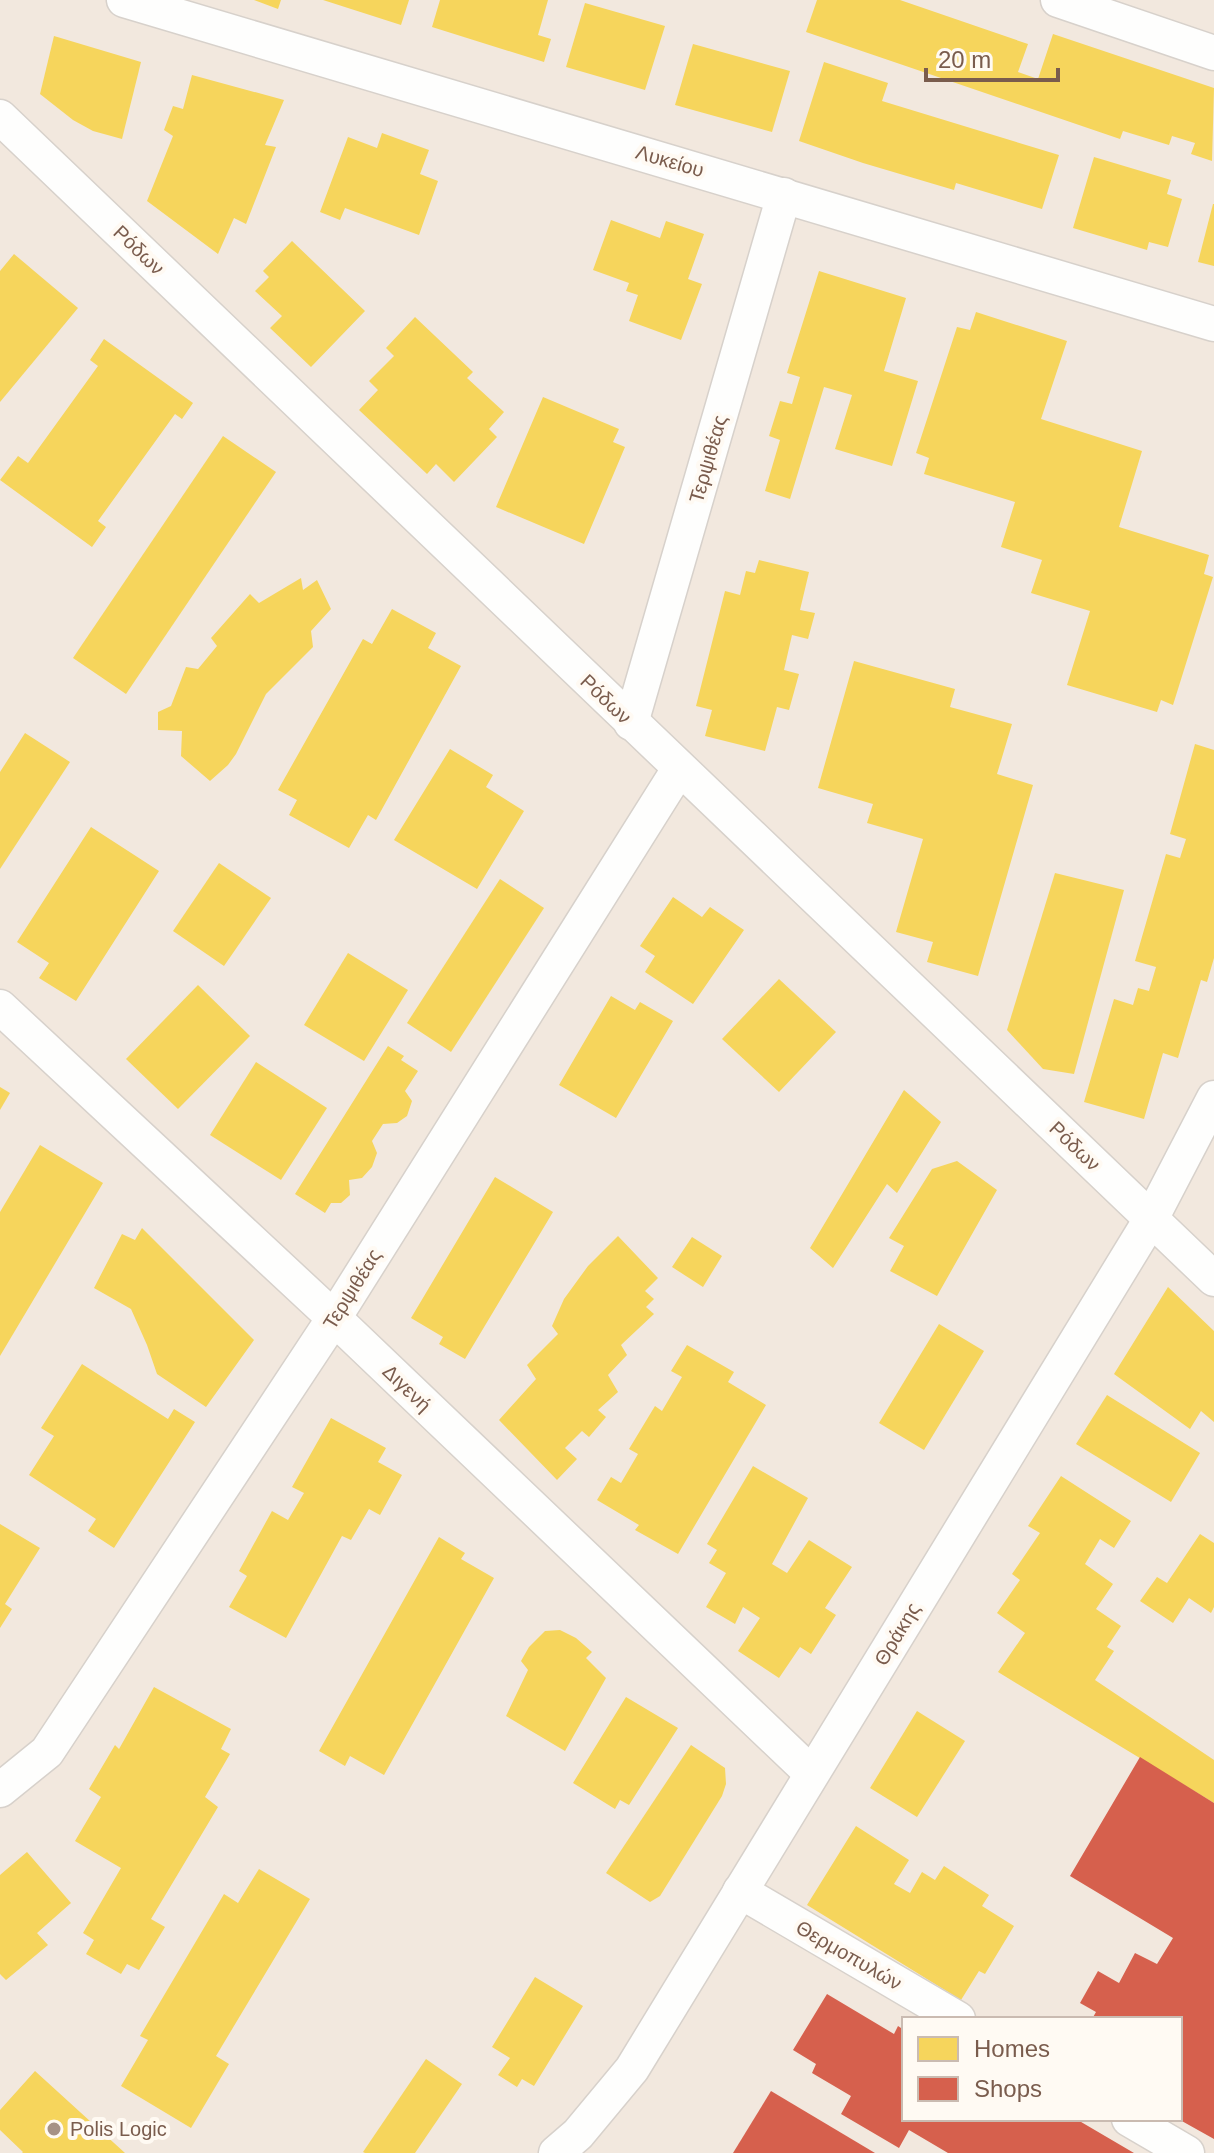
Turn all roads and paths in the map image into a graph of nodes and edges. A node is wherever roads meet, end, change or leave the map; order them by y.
1 (124, 0) edge
2 (1058, 0) edge
3 (1214, 53) edge
4 (0, 117) edge
5 (784, 195) junction
6 (1214, 324) edge
7 (631, 723) junction
8 (679, 769) junction
9 (0, 1007) edge
10 (1214, 1098) edge
11 (1151, 1219) junction
12 (1214, 1279) edge
13 (334, 1318) junction
14 (811, 1773) junction
15 (0, 1790) edge
16 (740, 1891) junction
17 (955, 2017) edge
18 (1132, 2121) edge
19 (556, 2153) edge
20 (1187, 2153) edge

1 - 5 street, Λυκείου
2 - 3 street
4 - 7 street, Ρόδων
5 - 6 street, Λυκείου
5 - 7 street, Τερψιθέας
7 - 8 street, Ρόδων
8 - 11 street, Ρόδων
8 - 13 street, Τερψιθέας
9 - 13 street, Διγενή
10 - 11 street, Θράκης
11 - 12 street, Ρόδων
11 - 14 street, Θράκης
13 - 14 street, Διγενή
13 - 15 street, Τερψιθέας
14 - 16 street, Θράκης
16 - 17 street, Θερμοπυλών
16 - 19 street, Θράκης
18 - 20 street

